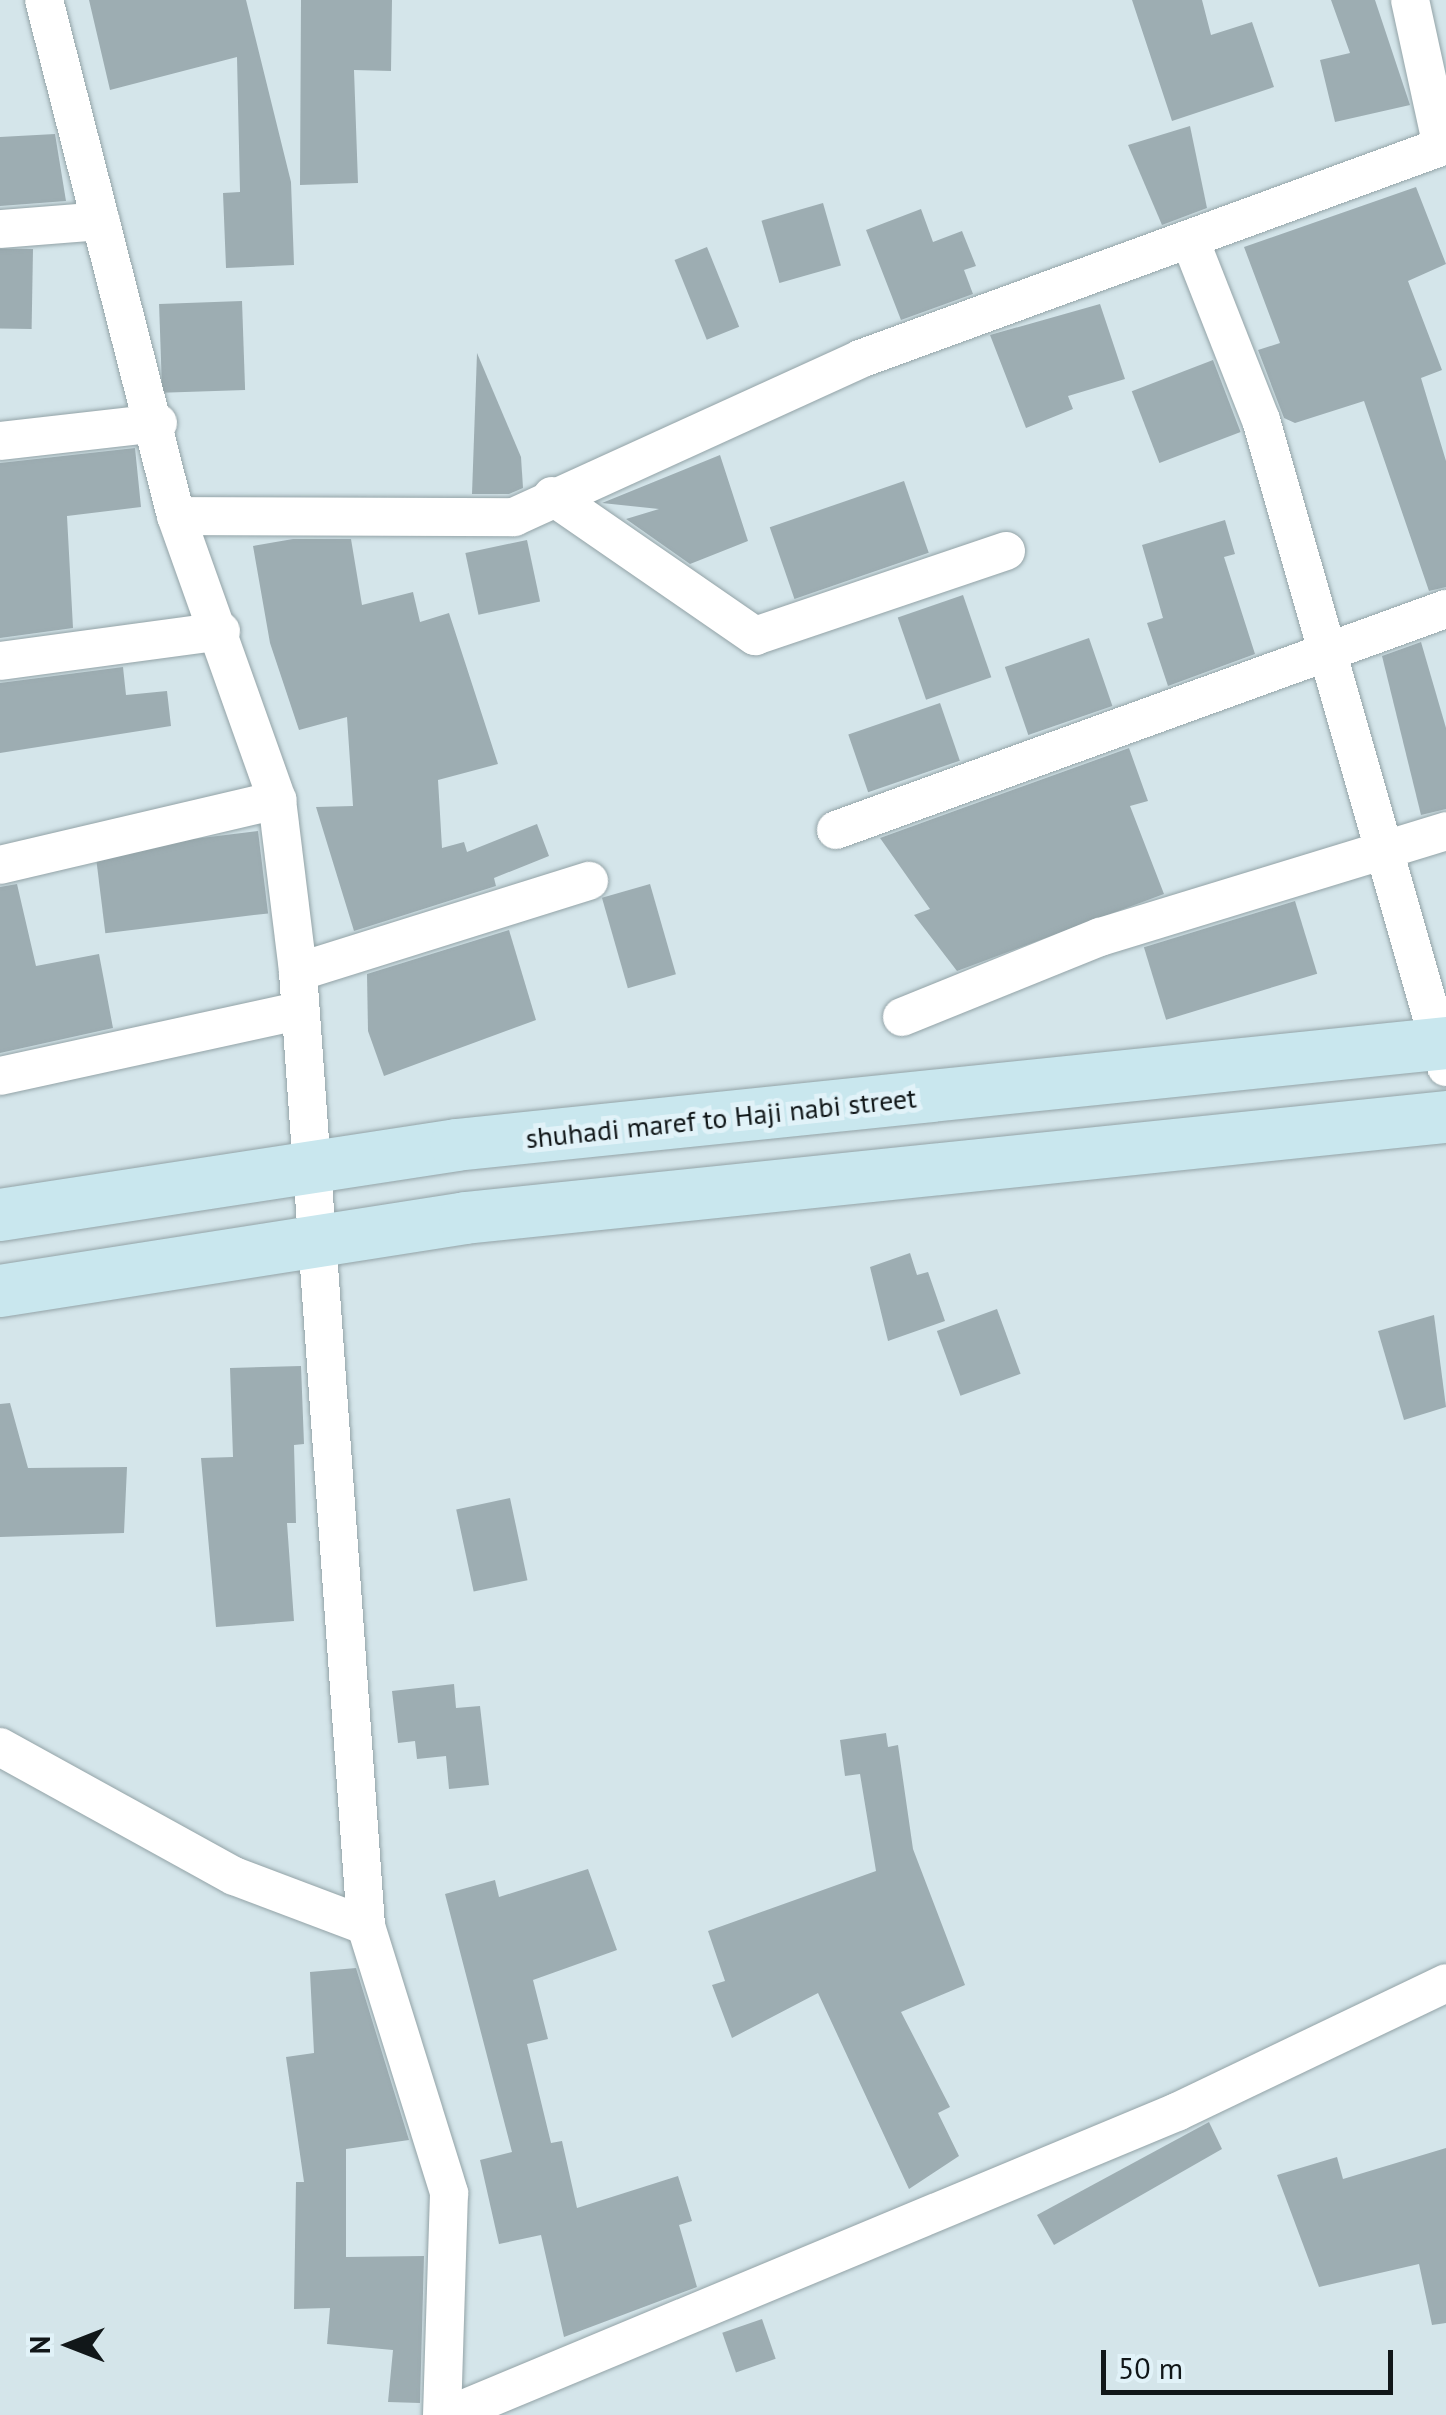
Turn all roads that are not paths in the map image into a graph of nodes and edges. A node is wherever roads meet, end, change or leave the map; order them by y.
1 (44, 0) edge
2 (1410, 0) edge
3 (1444, 146) edge
4 (101, 222) junction
5 (0, 228) edge
6 (1190, 240) junction
7 (158, 424) junction
8 (0, 442) edge
9 (552, 496) junction
10 (176, 516) junction
11 (1006, 550) dead end
12 (1446, 610) edge
13 (221, 631) junction
14 (1329, 652) junction
15 (0, 661) edge
16 (277, 800) junction
17 (836, 830) dead end
18 (1446, 831) edge
19 (1388, 852) junction
20 (0, 866) edge
21 (589, 882) dead end
22 (298, 972) junction
23 (300, 1011) junction
24 (902, 1017) dead end
25 (1444, 1052) edge
26 (0, 1076) edge
27 (1446, 1117) edge
28 (309, 1166) junction
29 (0, 1216) edge
30 (314, 1240) junction
31 (0, 1291) edge
32 (0, 1747) edge
33 (366, 1926) junction
34 (1446, 1983) edge
35 (446, 2415) edge

1 - 4 street
2 - 3 street
3 - 6 street
4 - 5 street
4 - 7 street
6 - 9 street
6 - 14 street
7 - 8 street
7 - 10 street
9 - 10 street
9 - 11 street
10 - 13 street
12 - 14 street
13 - 15 street
13 - 16 street
14 - 17 street
14 - 19 street
16 - 20 street
16 - 22 street
18 - 19 street
19 - 24 street
19 - 25 street
21 - 22 street
22 - 23 street
23 - 26 street
23 - 28 street
25 - 28 main road, shuhadi maref to Haji nabi street
27 - 30 main road
28 - 29 main road, shuhadi maref to Haji nabi street
28 - 30 street
30 - 31 main road
30 - 33 street
32 - 33 street
33 - 35 street
34 - 35 street

